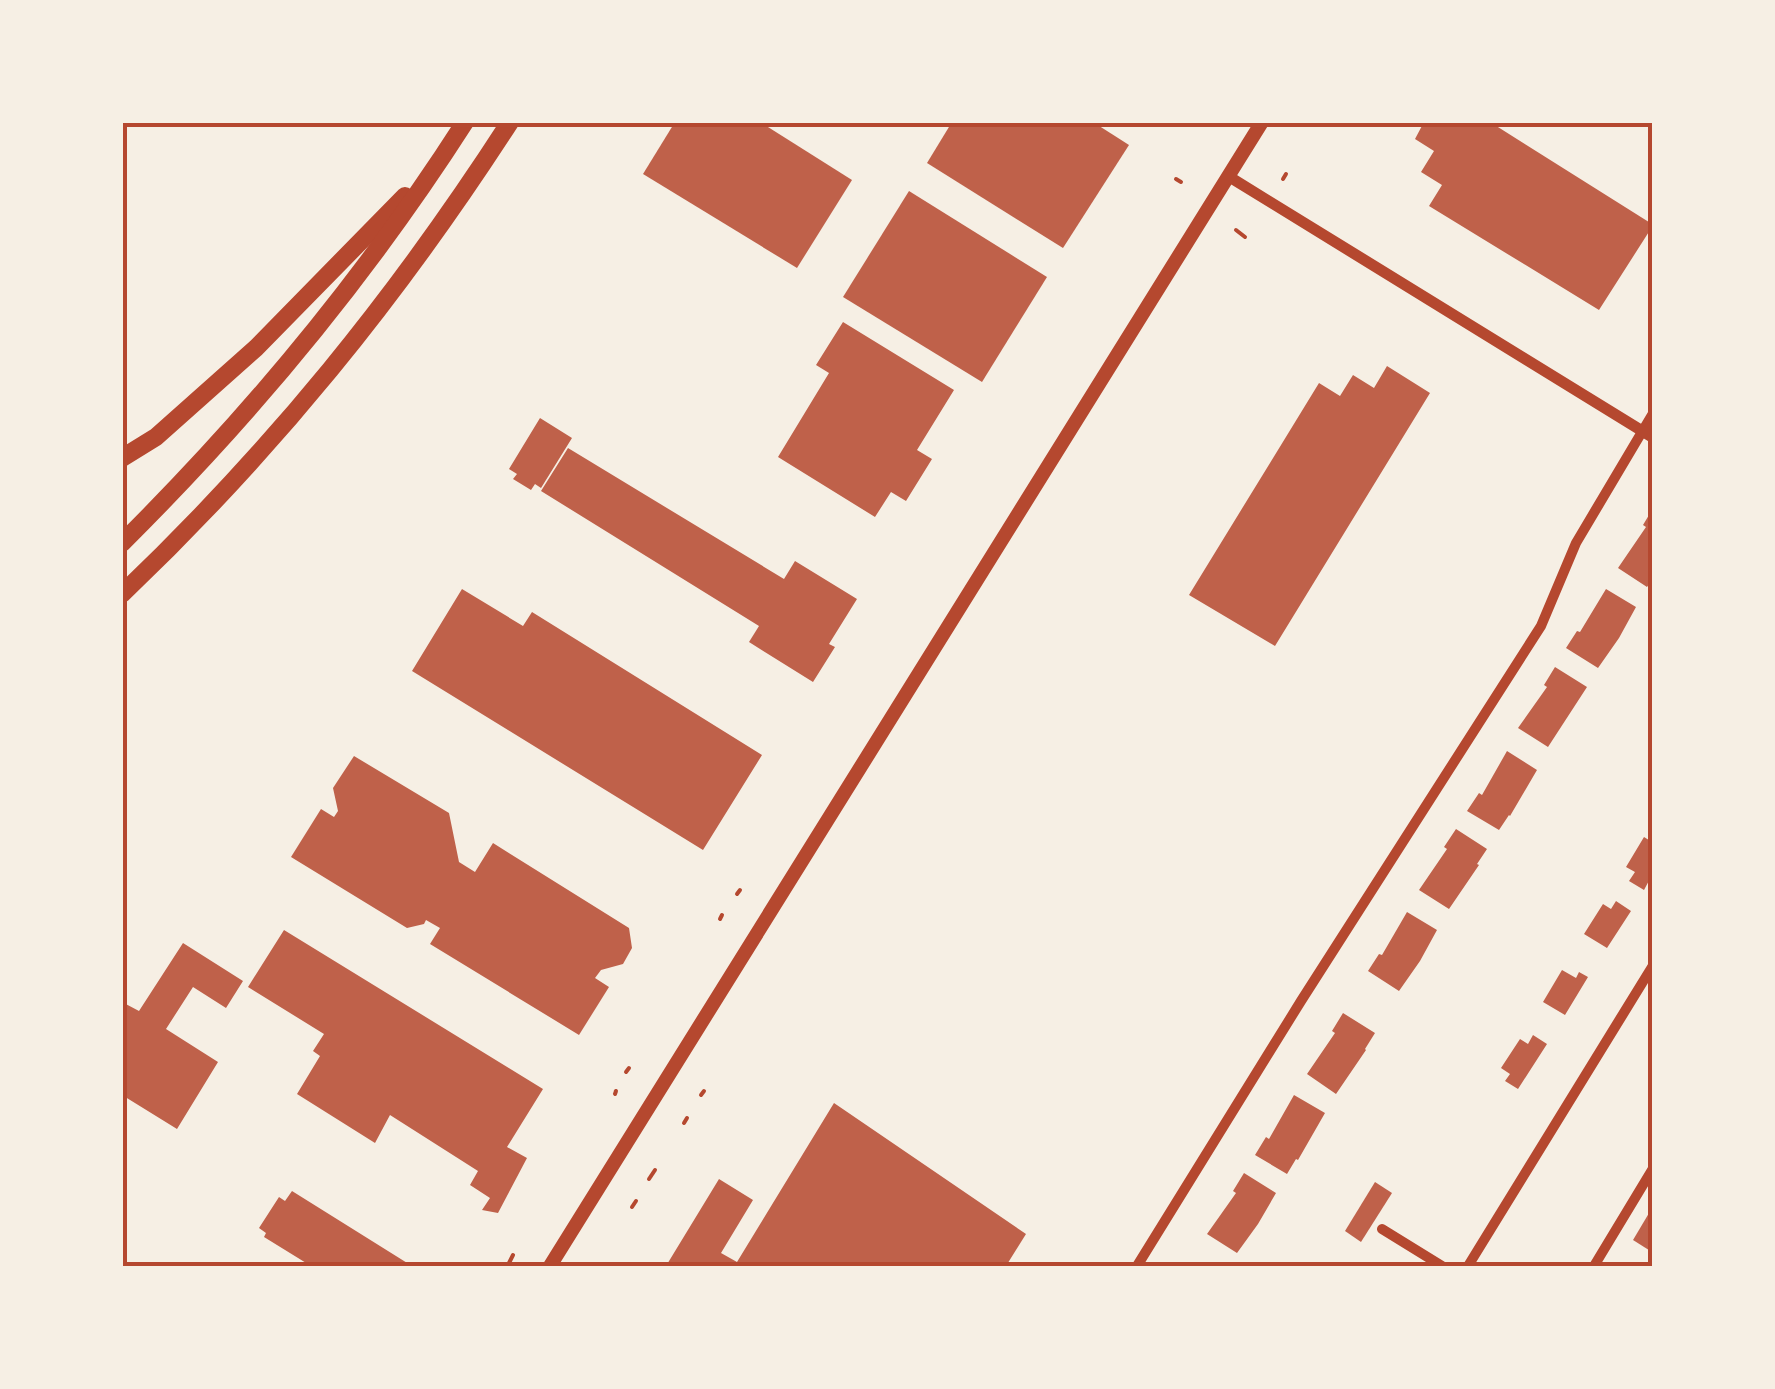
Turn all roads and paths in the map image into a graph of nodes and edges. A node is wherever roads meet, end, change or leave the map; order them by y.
1 (465, 122) edge
2 (510, 122) edge
3 (1262, 122) edge
4 (440, 160) junction
5 (1228, 176) junction
6 (1236, 230) dead end
7 (1245, 237) dead end
8 (1652, 415) edge
9 (1648, 434) edge
10 (122, 458) edge
11 (122, 543) edge
12 (122, 594) edge
13 (1652, 967) edge
14 (655, 1170) dead end
15 (1652, 1170) edge
16 (649, 1180) dead end
17 (636, 1200) dead end
18 (632, 1207) dead end
19 (1382, 1229) dead end
20 (513, 1255) dead end
21 (509, 1263) dead end
22 (550, 1266) edge
23 (1137, 1266) edge
24 (1442, 1266) edge
25 (1468, 1266) edge
26 (1594, 1266) edge

1 - 4 highway
2 - 12 highway
3 - 5 main road
4 - 10 highway
4 - 11 highway
5 - 9 street
5 - 22 main road
6 - 7 path
8 - 9 street
9 - 23 street
13 - 25 street
14 - 16 path
15 - 26 street
17 - 18 path
19 - 24 street
20 - 21 path

